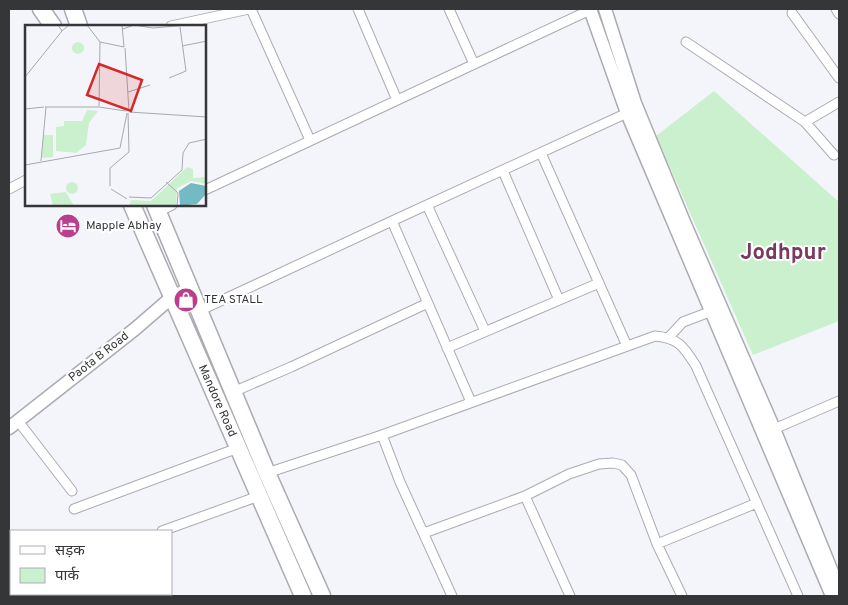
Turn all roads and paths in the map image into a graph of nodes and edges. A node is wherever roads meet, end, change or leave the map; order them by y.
1 (41, 9) edge
2 (73, 9) edge
3 (250, 9) edge
4 (358, 9) edge
5 (449, 9) edge
6 (605, 9) edge
7 (836, 9) edge
8 (590, 10) edge
9 (792, 13) dead end
10 (839, 14) edge
11 (52, 25) edge
12 (79, 25) edge
13 (176, 25) edge
14 (686, 42) dead end
15 (474, 64) junction
16 (839, 78) edge
17 (397, 100) junction
18 (839, 102) edge
19 (627, 113) junction
20 (806, 122) junction
21 (310, 140) junction
22 (541, 153) junction
23 (834, 155) dead end
24 (503, 171) junction
25 (25, 180) edge
26 (9, 188) edge
27 (206, 190) edge
28 (427, 205) junction
29 (132, 206) edge
30 (162, 207) edge
31 (392, 221) junction
32 (599, 283) junction
33 (189, 289) junction
34 (172, 297) junction
35 (559, 300) junction
36 (428, 303) junction
37 (199, 311) junction
38 (712, 311) junction
39 (485, 332) junction
40 (669, 337) junction
41 (627, 346) junction
42 (447, 348) junction
43 (233, 392) junction
44 (839, 401) edge
45 (471, 402) junction
46 (14, 424) edge
47 (774, 429) junction
48 (382, 435) junction
49 (238, 448) junction
50 (267, 473) junction
51 (72, 492) dead end
52 (259, 496) junction
53 (525, 496) junction
54 (757, 503) junction
55 (74, 509) dead end
56 (165, 530) edge
57 (424, 533) junction
58 (657, 544) junction
59 (839, 589) edge
60 (303, 596) edge
61 (322, 596) edge
62 (452, 596) edge
63 (570, 596) edge
64 (682, 596) edge
65 (798, 596) edge
66 (832, 596) edge

1 - 11 highway
2 - 12 highway
3 - 13 street
3 - 21 street
4 - 17 street
5 - 15 street
6 - 47 street
7 - 10 street
8 - 15 street
8 - 19 street
9 - 16 street
14 - 20 street
15 - 17 street
17 - 21 street
18 - 20 street
19 - 22 street
19 - 38 street
20 - 23 street
21 - 27 street
22 - 24 street
22 - 32 street
24 - 28 street
24 - 35 street
25 - 26 street
28 - 31 street
28 - 39 street
29 - 34 highway, Mandore Road
30 - 33 highway, Mandore Road
31 - 36 street
31 - 37 street
32 - 35 street
32 - 41 street
33 - 34 street, Paota B Road
33 - 37 highway, Mandore Road
34 - 46 street, Paota B Road
34 - 49 highway, Mandore Road
35 - 39 street
36 - 42 street
36 - 43 street
37 - 43 highway, Mandore Road
38 - 40 street
38 - 66 street
39 - 42 street
40 - 41 street
40 - 54 street
41 - 45 street
42 - 45 street
43 - 50 highway, Mandore Road
44 - 47 street
45 - 48 street
46 - 51 street
47 - 59 street
48 - 50 street
48 - 57 street
49 - 52 highway, Mandore Road
49 - 55 street
50 - 61 highway, Mandore Road
52 - 56 street
52 - 60 highway, Mandore Road
53 - 57 street
53 - 58 street
53 - 63 street
54 - 58 street
54 - 65 street
57 - 62 street
58 - 64 street

